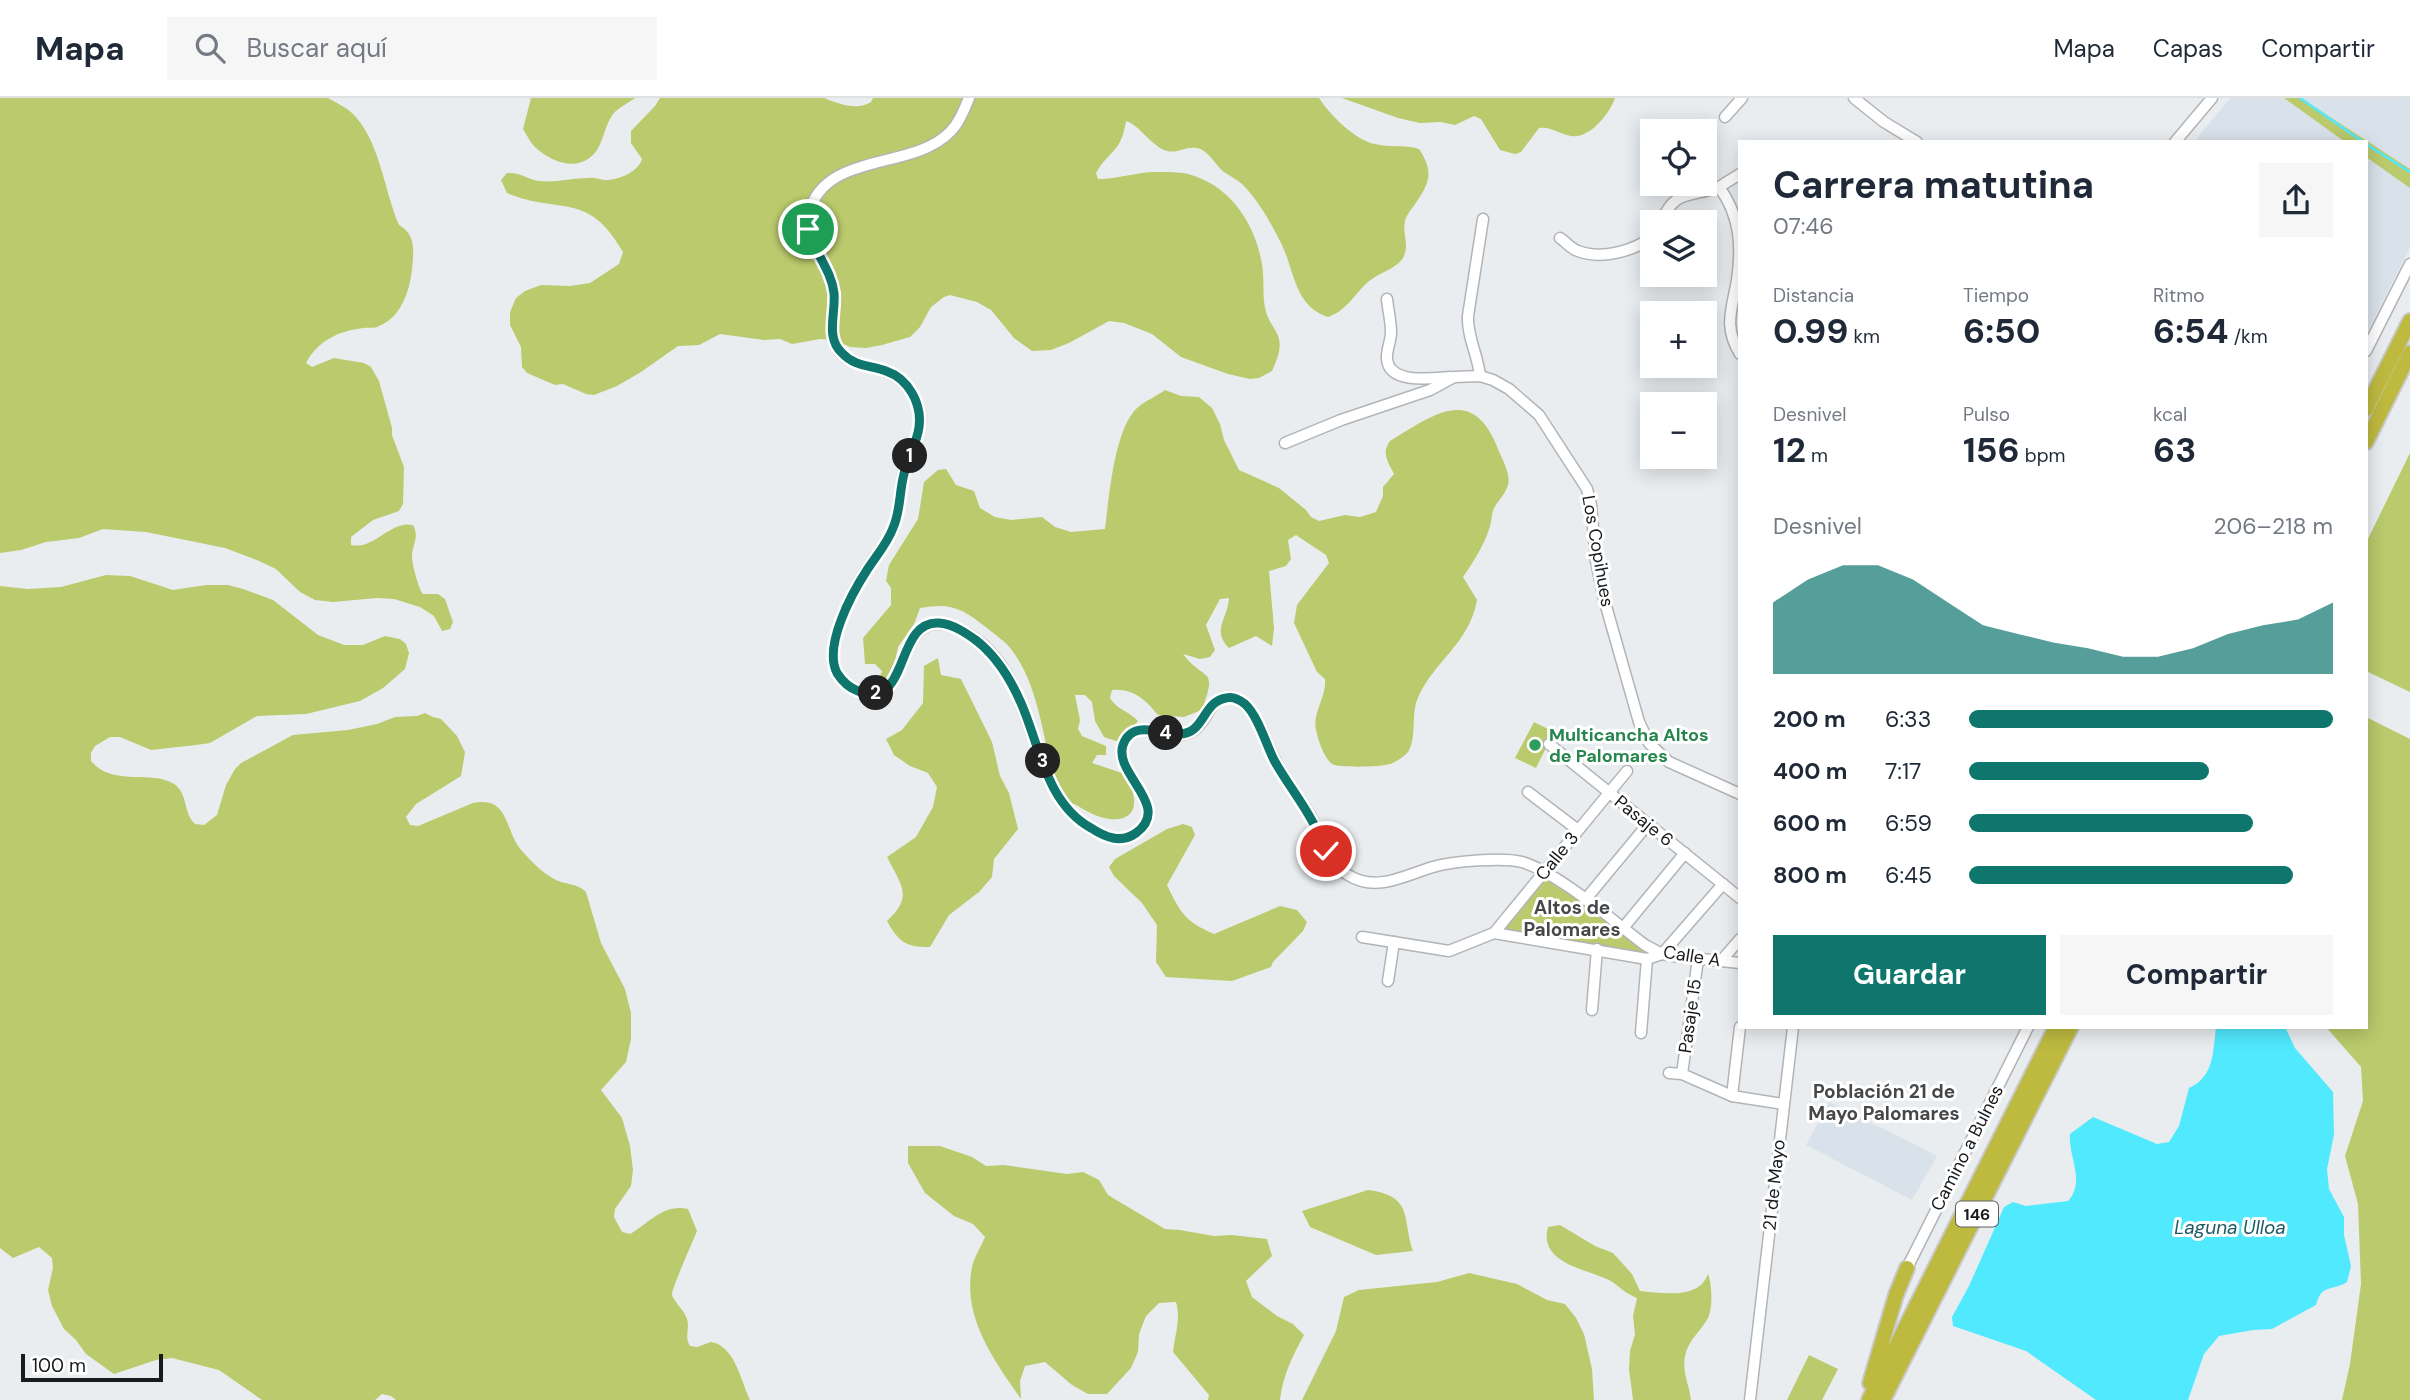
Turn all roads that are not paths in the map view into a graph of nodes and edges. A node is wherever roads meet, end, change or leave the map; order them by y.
1 (969, 98) edge
2 (1742, 98) edge
3 (1854, 98) edge
4 (2212, 98) edge
5 (1725, 117) dead end
6 (1914, 140) edge
7 (2177, 140) edge
8 (1738, 175) edge
9 (1719, 187) junction
10 (1666, 210) edge
11 (1483, 219) dead end
12 (1560, 238) dead end
13 (1640, 245) edge
14 (2410, 264) edge
15 (1387, 299) dead end
16 (2410, 321) edge
17 (2368, 347) edge
18 (1738, 351) edge
19 (2410, 353) edge
20 (2410, 371) edge
21 (1480, 376) junction
22 (1454, 377) junction
23 (2387, 400) junction
24 (2368, 405) edge
25 (2368, 438) edge
26 (1285, 443) dead end
27 (1549, 744) dead end
28 (1627, 771) dead end
29 (1528, 792) dead end
30 (1609, 793) junction
31 (1738, 793) edge
32 (1648, 824) junction
33 (1578, 830) junction
34 (1685, 853) junction
35 (1545, 871) junction
36 (1723, 884) junction
37 (1738, 896) edge
38 (1585, 900) junction
39 (1623, 928) junction
40 (1494, 933) junction
41 (1362, 937) dead end
42 (1738, 941) edge
43 (1394, 942) junction
44 (1597, 949) junction
45 (1662, 954) junction
46 (1647, 959) junction
47 (1698, 959) junction
48 (1721, 961) junction
49 (1738, 963) edge
50 (1388, 981) dead end
51 (1592, 1010) dead end
52 (1740, 1029) edge
53 (1793, 1029) edge
54 (2027, 1029) edge
55 (2055, 1029) edge
56 (2070, 1029) edge
57 (1641, 1032) dead end
58 (1669, 1073) dead end
59 (1682, 1074) junction
60 (1732, 1096) junction
61 (1783, 1104) junction
62 (1907, 1268) joint
63 (1750, 1400) edge
64 (1867, 1400) edge
65 (1883, 1400) edge

1 - 35 street, Calle A
2 - 5 street
3 - 6 street
4 - 7 street
8 - 9 street
9 - 10 street
9 - 18 street
11 - 21 street
12 - 13 street
14 - 17 street
15 - 22 street
16 - 24 highway
19 - 23 highway
20 - 23 highway
21 - 22 street, Los Copihues
21 - 31 street, Los Copihues
22 - 26 street, Los Copihues
23 - 25 highway
27 - 30 street, Pasaje 6
28 - 30 street, Calle 3
29 - 33 street
30 - 32 street, Pasaje 6
30 - 33 street, Calle 3
32 - 34 street, Pasaje 6
32 - 38 street
33 - 35 street, Calle 3
34 - 36 street, Pasaje 6
34 - 39 street
35 - 38 street, Calle A
35 - 40 street, Calle 3
36 - 37 street, Pasaje 6
36 - 45 street
38 - 39 street, Calle A
39 - 45 street, Calle A
40 - 43 street, Calle 3
40 - 44 street
41 - 43 street, Calle 3
42 - 48 street
43 - 50 street
44 - 46 street
44 - 51 street
45 - 46 street
45 - 47 street, Calle A
46 - 57 street
47 - 48 street, Calle A
47 - 59 street, Pasaje 15
48 - 49 street, Calle A
52 - 60 street
53 - 61 street, 21 de Mayo
54 - 62 street, Camino a Bulnes
55 - 64 highway, 146
56 - 65 highway, 146
58 - 59 street
59 - 60 street
60 - 61 street
61 - 63 street, 21 de Mayo
62 - 64 highway

